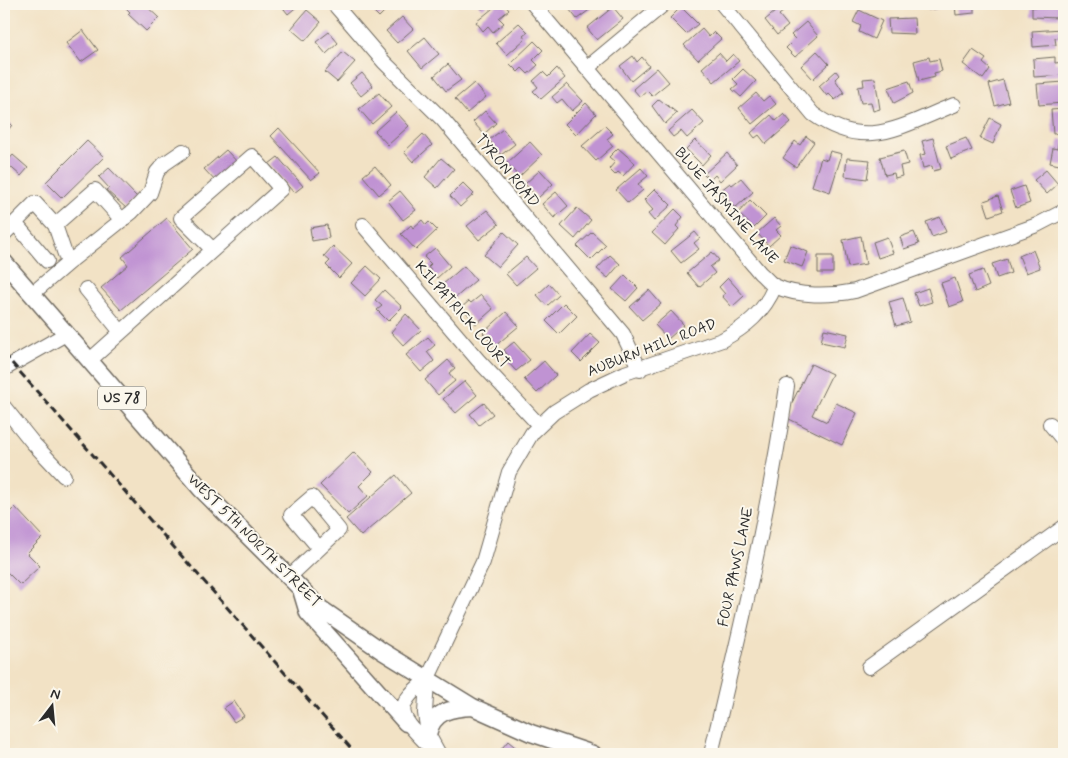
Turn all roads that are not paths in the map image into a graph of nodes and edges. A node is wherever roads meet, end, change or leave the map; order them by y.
1 (334, 4) edge
2 (533, 4) edge
3 (664, 4) edge
4 (722, 4) edge
5 (587, 68) junction
6 (954, 105) dead end
7 (183, 151) dead end
8 (1064, 211) edge
9 (122, 220) junction
10 (14, 224) junction
11 (55, 225) junction
12 (362, 225) dead end
13 (4, 234) edge
14 (213, 250) junction
15 (47, 261) dead end
16 (4, 262) edge
17 (68, 262) junction
18 (775, 286) junction
19 (86, 289) dead end
20 (32, 294) junction
21 (121, 332) junction
22 (66, 334) junction
23 (90, 361) junction
24 (4, 369) edge
25 (640, 370) junction
26 (787, 386) dead end
27 (4, 407) edge
28 (1050, 424) dead end
29 (539, 426) junction
30 (1064, 441) edge
31 (64, 476) dead end
32 (1064, 527) edge
33 (319, 548) dead end
34 (288, 578) junction
35 (302, 590) junction
36 (869, 667) dead end
37 (427, 680) junction
38 (473, 707) junction
39 (406, 723) junction
40 (428, 734) junction
41 (438, 754) edge
42 (593, 754) edge
43 (711, 754) edge

1 - 25 street, TYRON ROAD
2 - 5 street, BLUE JASMINE LANE
3 - 5 street
4 - 6 street
5 - 18 street, BLUE JASMINE LANE
7 - 9 street
8 - 18 street, BLUE JASMINE LANE
9 - 11 street
9 - 17 street
10 - 11 street
10 - 13 street
10 - 15 street
11 - 17 street
12 - 29 street, KILPATRICK COURT
14 - 14 street
14 - 21 street
16 - 20 main road, WEST 5TH NORTH STREET / US 78
17 - 20 street
18 - 25 street, AUBURN HILL ROAD
19 - 21 street
20 - 22 main road, WEST 5TH NORTH STREET / US 78
21 - 23 street
22 - 23 main road, WEST 5TH NORTH STREET / US 78
22 - 24 street
23 - 34 main road, WEST 5TH NORTH STREET / US 78
25 - 29 street, AUBURN HILL ROAD
26 - 43 street, FOUR PAWS LANE
27 - 31 street
28 - 30 street
29 - 37 street, AUBURN HILL ROAD
32 - 36 street
33 - 34 street
34 - 35 main road, WEST 5TH NORTH STREET / US 78
35 - 37 main road, WEST 5TH NORTH STREET / US 78
35 - 39 main road
37 - 38 main road, WEST 5TH NORTH STREET / US 78
37 - 39 street
37 - 40 street
38 - 40 main road
38 - 42 main road, WEST 5TH NORTH STREET / US 78
39 - 41 street
40 - 41 street

